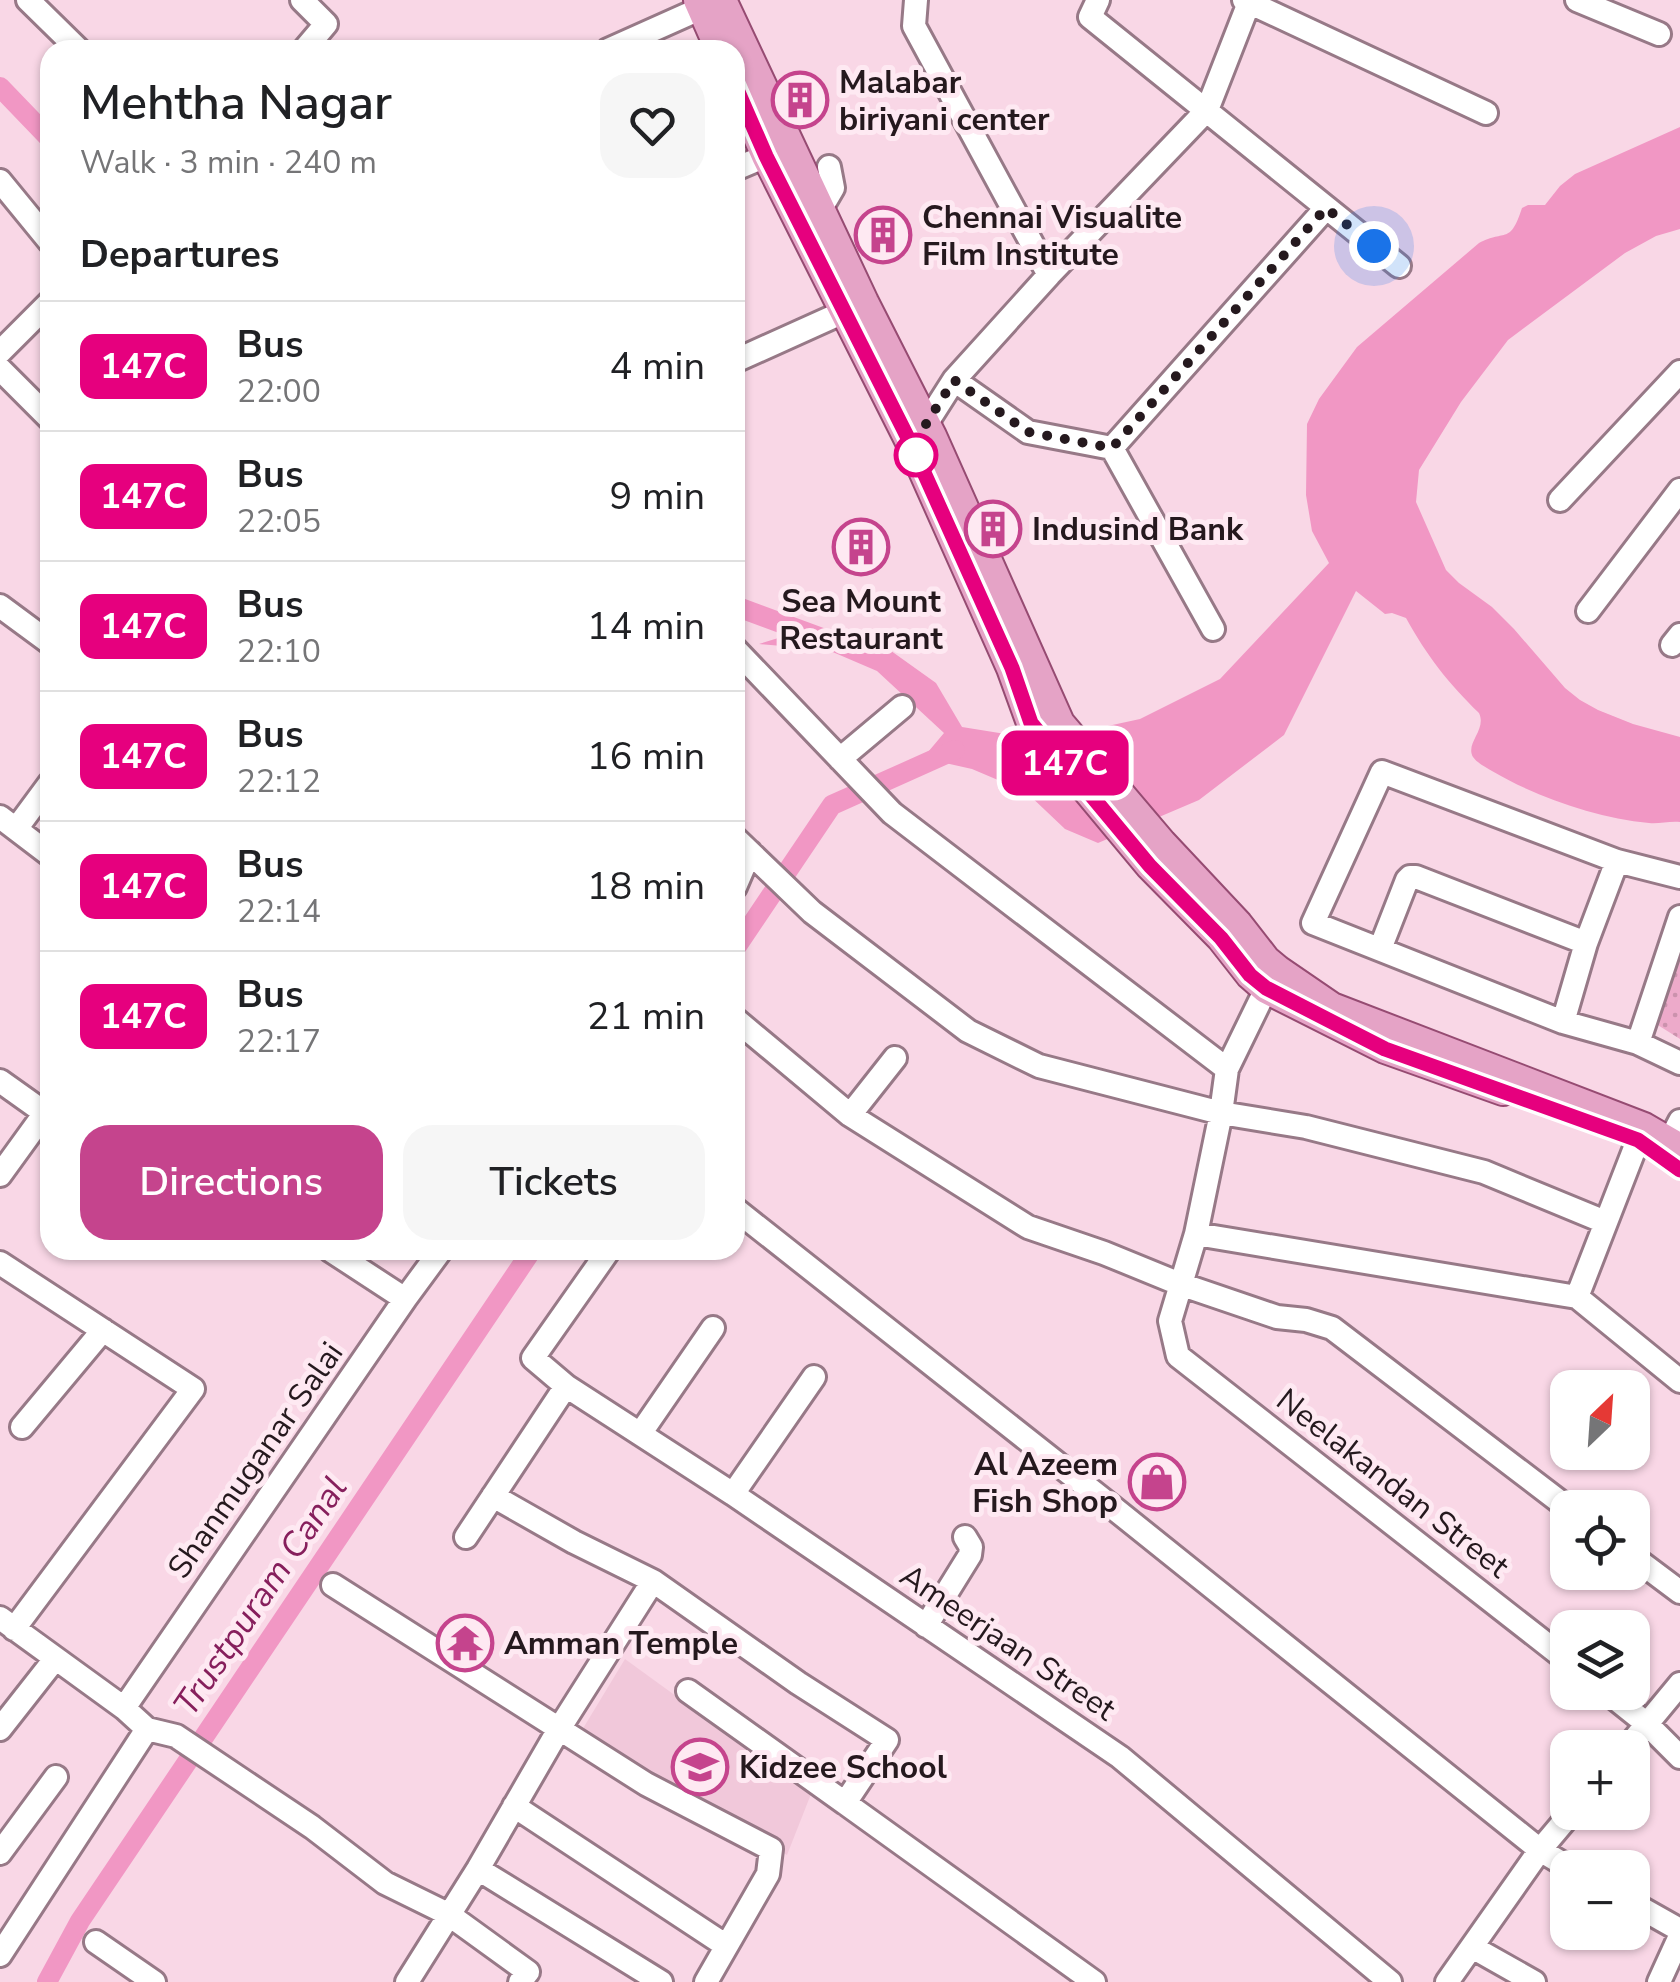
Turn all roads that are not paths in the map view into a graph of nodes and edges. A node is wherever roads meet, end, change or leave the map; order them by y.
1 (28, 0) edge
2 (302, 0) edge
3 (916, 0) edge
4 (1577, 0) edge
5 (1248, 1) edge
6 (708, 3) edge
7 (1094, 9) edge
8 (1660, 34) dead end
9 (69, 40) edge
10 (314, 40) edge
11 (629, 40) edge
12 (717, 40) edge
13 (728, 40) edge
14 (745, 71) edge
15 (745, 108) edge
16 (1207, 110) junction
17 (1486, 113) dead end
18 (766, 156) junction
19 (745, 165) edge
20 (829, 168) dead end
21 (0, 182) edge
22 (818, 205) junction
23 (1326, 208) junction
24 (40, 230) edge
25 (1398, 266) dead end
26 (1050, 275) junction
27 (854, 307) junction
28 (40, 312) edge
29 (0, 352) edge
30 (745, 356) edge
31 (0, 369) edge
32 (1680, 372) edge
33 (954, 380) junction
34 (40, 408) edge
35 (919, 435) junction
36 (1112, 448) junction
37 (1680, 490) edge
38 (1560, 500) dead end
39 (0, 606) edge
40 (1588, 612) dead end
41 (1213, 629) dead end
42 (40, 636) edge
43 (745, 659) edge
44 (902, 708) dead end
45 (840, 759) junction
46 (40, 793) edge
47 (8, 823) edge
48 (40, 847) edge
49 (745, 847) edge
50 (1156, 854) junction
51 (1617, 861) junction
52 (1680, 877) edge
53 (1680, 916) edge
54 (1586, 943) junction
55 (1380, 949) junction
56 (1674, 953) edge
57 (1266, 988) junction
58 (1562, 1022) junction
59 (745, 1028) edge
60 (1638, 1043) junction
61 (896, 1058) dead end
62 (1680, 1063) edge
63 (1227, 1069) junction
64 (0, 1081) edge
65 (40, 1105) edge
66 (1221, 1114) junction
67 (850, 1115) junction
68 (40, 1121) edge
69 (1676, 1137) edge
70 (1638, 1140) junction
71 (1680, 1170) edge
72 (0, 1175) edge
73 (745, 1217) edge
74 (1605, 1222) junction
75 (1196, 1234) junction
76 (345, 1260) edge
77 (434, 1260) edge
78 (602, 1260) edge
79 (0, 1263) edge
80 (1180, 1284) junction
81 (1577, 1297) junction
82 (405, 1299) junction
83 (713, 1328) dead end
84 (103, 1330) junction
85 (814, 1377) dead end
86 (1680, 1381) edge
87 (566, 1386) junction
88 (22, 1427) dead end
89 (640, 1434) junction
90 (732, 1494) junction
91 (1550, 1494) edge
92 (493, 1496) junction
93 (466, 1537) dead end
94 (966, 1537) dead end
95 (1650, 1570) edge
96 (653, 1582) junction
97 (333, 1585) dead end
98 (1680, 1592) edge
99 (4, 1622) edge
100 (926, 1626) junction
101 (1550, 1647) edge
102 (55, 1660) junction
103 (1680, 1684) edge
104 (688, 1691) dead end
105 (124, 1708) junction
106 (1630, 1710) edge
107 (1647, 1724) junction
108 (0, 1729) edge
109 (147, 1729) junction
110 (559, 1729) junction
111 (1642, 1730) edge
112 (1680, 1757) edge
113 (56, 1777) dead end
114 (844, 1803) junction
115 (514, 1806) junction
116 (1557, 1830) edge
117 (1540, 1850) junction
118 (0, 1853) edge
119 (1550, 1856) edge
120 (478, 1869) junction
121 (448, 1914) junction
122 (1650, 1914) edge
123 (1680, 1933) edge
124 (96, 1942) dead end
125 (726, 1945) junction
126 (1472, 1948) junction
127 (0, 1955) edge
128 (531, 1979) edge
129 (154, 1982) edge
130 (407, 1982) edge
131 (661, 1982) edge
132 (706, 1982) edge
133 (1094, 1982) edge
134 (1390, 1982) edge
135 (1446, 1982) edge
136 (1534, 1982) edge
137 (1659, 1982) edge

1 - 9 street
2 - 10 street
3 - 26 street
4 - 8 street
5 - 16 street
5 - 17 street
6 - 11 street
6 - 12 main road
6 - 13 main road
7 - 16 street
14 - 22 main road
15 - 18 main road
16 - 23 street
16 - 26 street
18 - 19 street
18 - 27 main road
20 - 22 street
21 - 24 street
22 - 27 main road
23 - 25 street
23 - 36 street
26 - 33 street
27 - 30 street
27 - 35 main road
28 - 29 street
31 - 34 street
32 - 38 street
33 - 35 street
33 - 36 street
35 - 50 main road
35 - 50 main road
36 - 41 street
37 - 40 street
39 - 42 street
43 - 45 street
44 - 45 street
45 - 63 street
46 - 47 street
47 - 48 street
49 - 66 street
50 - 57 main road
50 - 69 main road
51 - 52 street
51 - 54 street
51 - 55 street
53 - 56 street
54 - 55 street
54 - 58 street
55 - 58 street
56 - 60 street
57 - 63 street
57 - 70 main road
58 - 60 street
59 - 67 street
60 - 62 street
61 - 67 street
63 - 66 street
64 - 65 street
66 - 74 street
66 - 75 street
67 - 80 street
68 - 72 street
70 - 71 main road
70 - 74 street
73 - 117 street
74 - 81 street
75 - 80 street
75 - 81 street
76 - 82 street
77 - 82 street, Shanmuganar Salai
78 - 87 street, Ameerjaan Street
79 - 84 street
80 - 91 street
80 - 101 street, Neelakandan Street
81 - 86 street
82 - 105 street, Shanmuganar Salai
83 - 89 street
84 - 88 street
84 - 99 street
85 - 90 street
87 - 89 street, Ameerjaan Street
87 - 92 street
89 - 90 street, Ameerjaan Street
90 - 100 street, Ameerjaan Street
92 - 93 street
92 - 96 street
94 - 100 street
95 - 98 street
96 - 110 street
96 - 114 street
97 - 110 street
99 - 102 street
100 - 134 street, Ameerjaan Street
102 - 105 street
102 - 108 street
103 - 107 street
104 - 114 street
105 - 109 street
106 - 107 street
107 - 111 street
107 - 112 street
109 - 121 street
109 - 127 street
110 - 115 street
110 - 125 street
113 - 118 street
114 - 133 street
115 - 120 street
115 - 125 street
116 - 117 street
117 - 119 street
117 - 126 street
120 - 121 street
120 - 131 street
121 - 128 street
121 - 130 street
122 - 123 street
123 - 137 street
124 - 129 street
125 - 132 street
126 - 135 street
126 - 136 street

